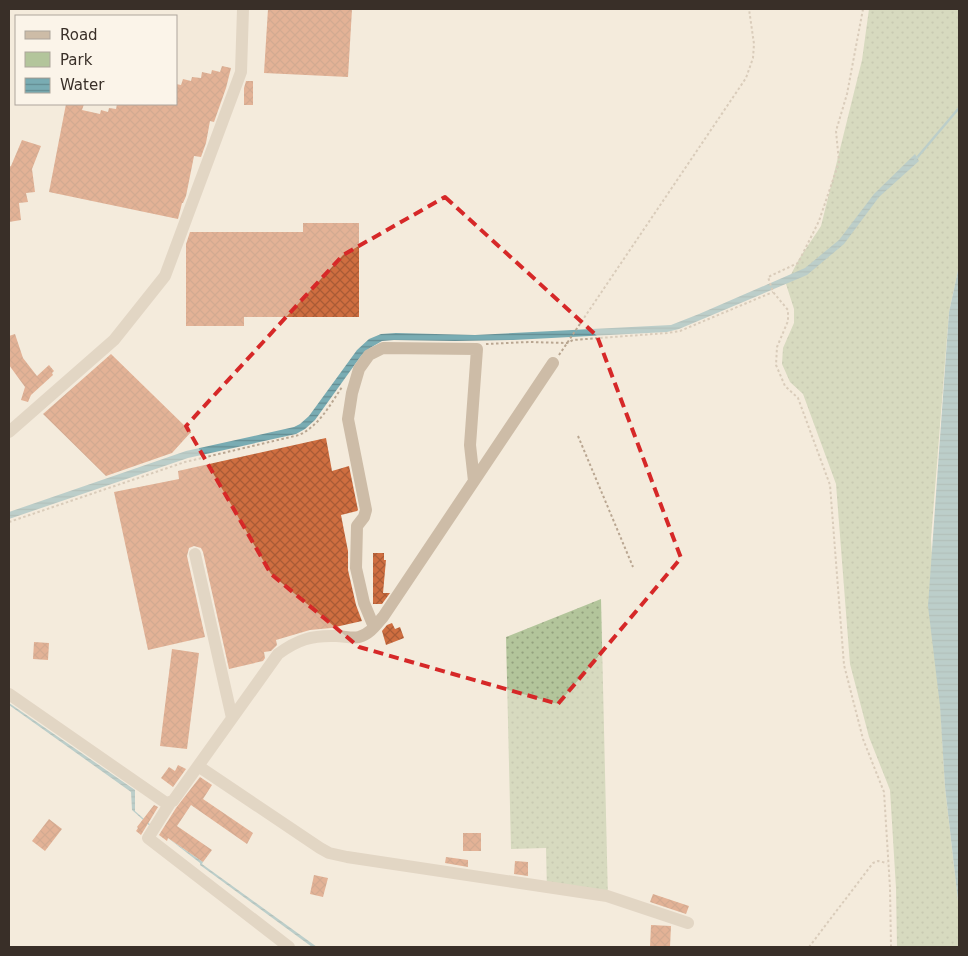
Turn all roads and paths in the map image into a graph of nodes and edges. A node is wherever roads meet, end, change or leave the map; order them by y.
1 (243, 9) edge
2 (750, 9) edge
3 (863, 9) edge
4 (773, 292) junction
5 (567, 343) junction
6 (484, 344) dead end
7 (553, 363) joint
8 (346, 381) dead end
9 (9, 432) edge
10 (578, 436) dead end
11 (474, 481) junction
12 (9, 522) edge
13 (195, 554) dead end
14 (633, 567) dead end
15 (374, 628) junction
16 (9, 694) edge
17 (232, 718) junction
18 (198, 766) junction
19 (170, 803) junction
20 (887, 863) junction
21 (688, 923) dead end
22 (289, 947) edge
23 (809, 947) edge
24 (891, 947) edge

1 - 9 street
2 - 5 path
3 - 4 path
4 - 5 path
4 - 20 path
5 - 6 path
5 - 7 path
7 - 11 street
8 - 12 path
10 - 14 path
11 - 15 street
11 - 15 street
13 - 17 street
15 - 17 street
16 - 19 street
17 - 18 street
18 - 19 street
18 - 21 street
19 - 22 street
20 - 23 path
20 - 24 path

